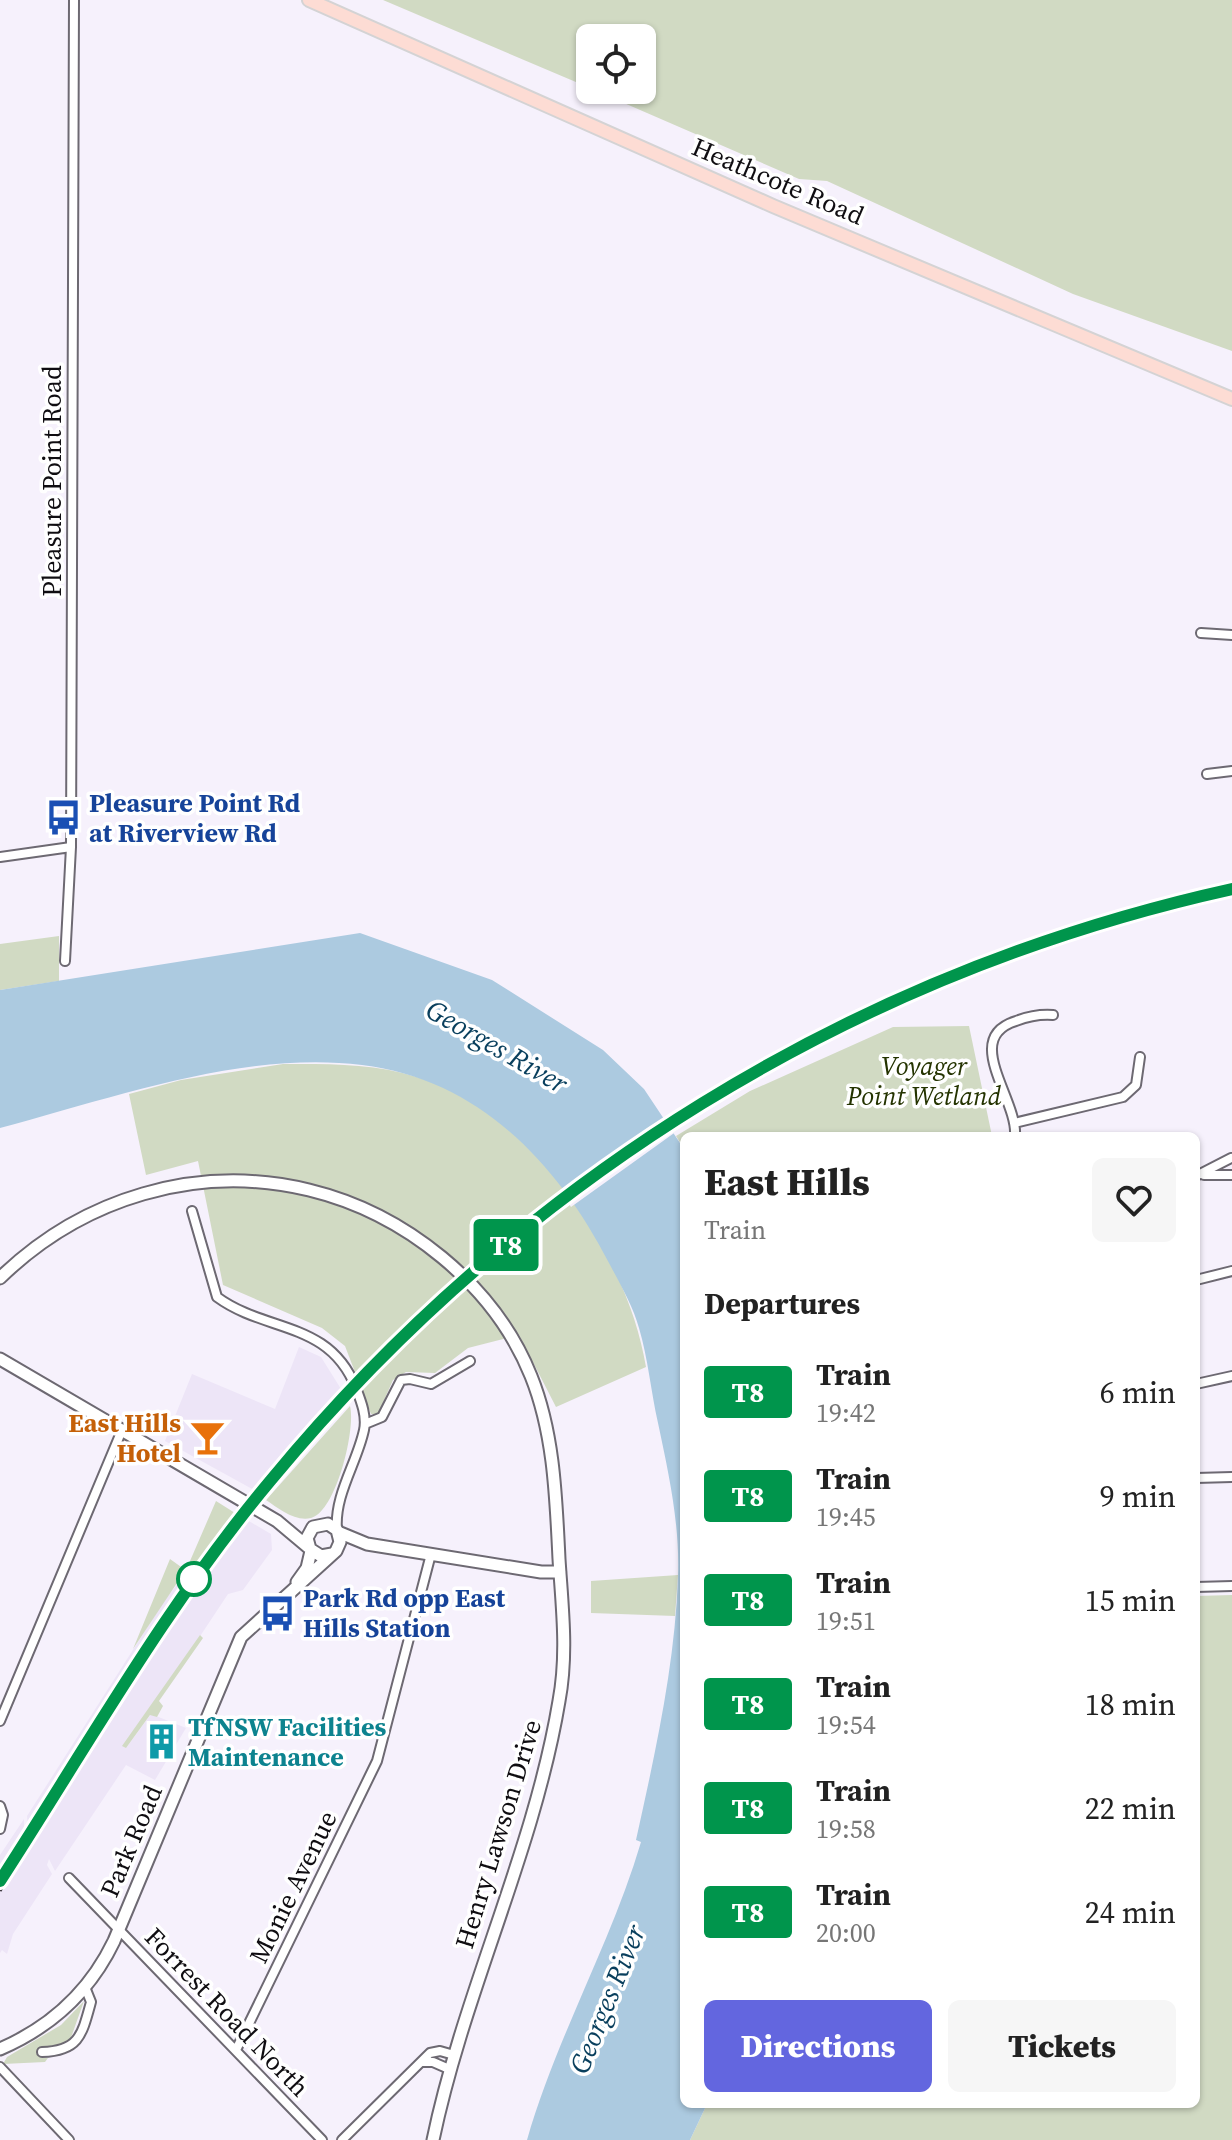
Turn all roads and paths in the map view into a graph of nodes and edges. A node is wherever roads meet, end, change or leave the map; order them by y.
1 (74, 0) edge
2 (309, 0) edge
3 (1232, 399) edge
4 (1201, 633) dead end
5 (1232, 635) edge
6 (1232, 771) edge
7 (1207, 774) dead end
8 (71, 847) junction
9 (0, 857) edge
10 (65, 961) dead end
11 (1053, 1015) dead end
12 (1140, 1057) dead end
13 (1014, 1123) junction
14 (1015, 1132) edge
15 (1232, 1157) edge
16 (1232, 1174) edge
17 (1200, 1175) edge
18 (1200, 1176) edge
19 (192, 1211) dead end
20 (1232, 1271) edge
21 (0, 1278) edge
22 (1200, 1279) edge
23 (0, 1359) edge
24 (470, 1361) dead end
25 (1232, 1376) edge
26 (1200, 1383) edge
27 (365, 1424) junction
28 (122, 1430) junction
29 (1232, 1477) edge
30 (1200, 1478) edge
31 (337, 1505) junction
32 (277, 1521) junction
33 (315, 1526) junction
34 (337, 1531) junction
35 (367, 1544) junction
36 (310, 1549) junction
37 (334, 1553) junction
38 (431, 1554) junction
39 (560, 1572) junction
40 (1232, 1586) edge
41 (1200, 1587) edge
42 (289, 1592) junction
43 (0, 1721) edge
44 (0, 1806) edge
45 (1, 1827) edge
46 (69, 1878) dead end
47 (118, 1930) junction
48 (85, 1987) junction
49 (0, 2049) edge
50 (236, 2050) junction
51 (42, 2052) dead end
52 (454, 2055) junction
53 (421, 2063) junction
54 (0, 2067) edge
55 (449, 2069) junction
56 (69, 2140) edge
57 (322, 2140) edge
58 (342, 2140) edge
59 (433, 2140) edge

1 - 8 street, Pleasure Point Road
2 - 3 main road, Heathcote Road
4 - 5 street
6 - 7 street
8 - 9 street
8 - 10 street, Pleasure Point Road
11 - 13 street
12 - 13 street
13 - 14 street
15 - 16 street
15 - 17 street
16 - 18 street
19 - 27 street
20 - 22 street
21 - 39 main road, Henry Lawson Drive
23 - 28 main road
24 - 27 street
25 - 26 street
27 - 31 street
28 - 32 main road
28 - 43 street
29 - 30 street
31 - 33 street
31 - 34 street
32 - 33 main road
32 - 36 main road
33 - 34 main road
33 - 36 main road
34 - 35 main road
34 - 37 main road
35 - 37 main road
35 - 38 main road
36 - 37 main road
36 - 42 main road, Park Road
37 - 42 main road, Park Road
38 - 39 main road
38 - 50 street, Monie Avenue
39 - 52 main road, Henry Lawson Drive
40 - 41 street
42 - 47 main road, Park Road
44 - 45 street
46 - 47 street, Forrest Road North
47 - 48 main road, Park Road
47 - 50 street, Forrest Road North
48 - 49 main road, Park Road
48 - 51 street, Park Road
50 - 57 street, Forrest Road North
52 - 53 street
52 - 55 main road, Henry Lawson Drive
53 - 55 street
53 - 58 street
54 - 56 street
55 - 59 main road, Henry Lawson Drive

